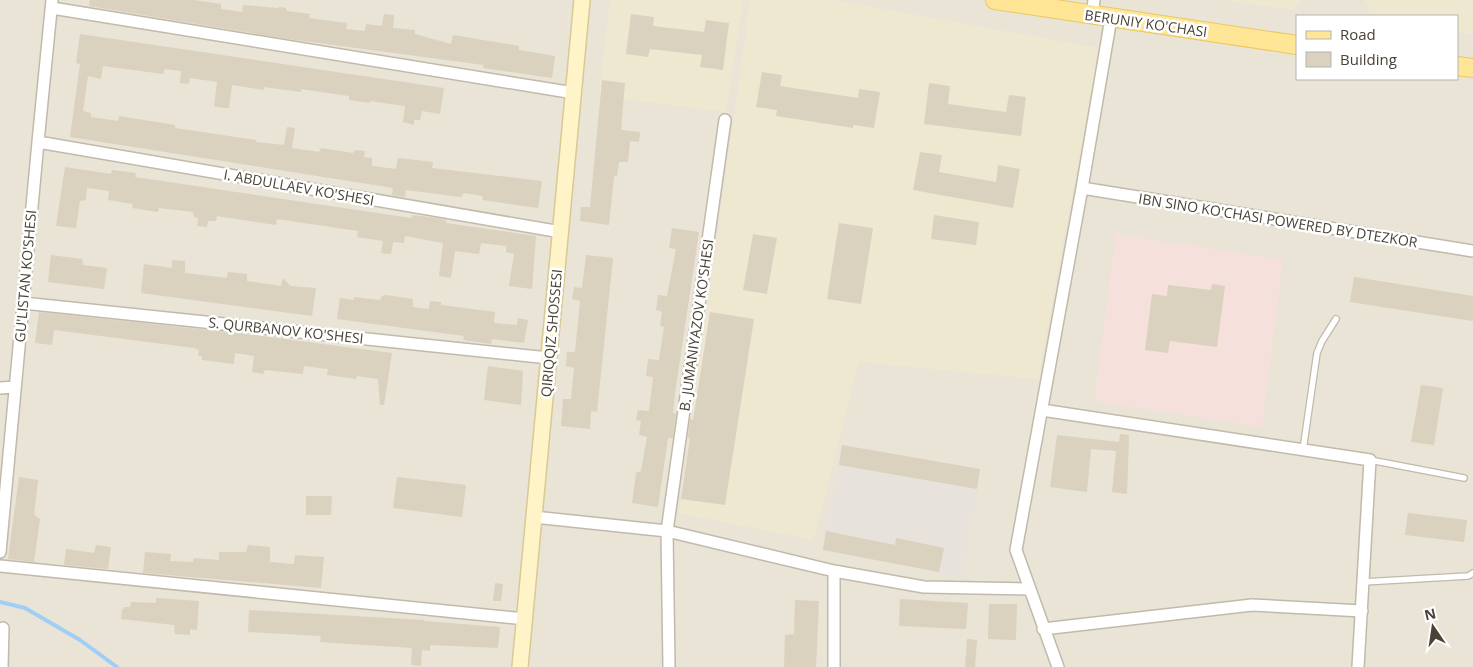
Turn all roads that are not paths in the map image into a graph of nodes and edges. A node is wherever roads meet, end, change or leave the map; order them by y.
1 (582, 0) edge
2 (995, 0) edge
3 (52, 4) edge
4 (1093, 8) edge
5 (1111, 18) junction
6 (1296, 45) edge
7 (1458, 66) edge
8 (1473, 68) edge
9 (574, 93) junction
10 (725, 120) dead end
11 (38, 142) junction
12 (1082, 188) junction
13 (561, 232) junction
14 (1473, 251) edge
15 (23, 303) junction
16 (1336, 319) dead end
17 (549, 358) junction
18 (15, 387) junction
19 (0, 388) edge
20 (1042, 410) junction
21 (1303, 450) junction
22 (1370, 460) junction
23 (1464, 478) dead end
24 (534, 517) junction
25 (667, 531) junction
26 (0, 552) edge
27 (0, 566) edge
28 (834, 572) junction
29 (1473, 574) edge
30 (1363, 582) junction
31 (1030, 590) junction
32 (1362, 611) junction
33 (525, 619) junction
34 (3, 628) dead end
35 (1043, 629) junction
36 (2, 667) edge
37 (520, 667) edge
38 (669, 667) edge
39 (834, 667) edge
40 (1058, 667) edge
41 (1358, 667) edge

1 - 9 main road, QIRIQQIZ SHOSSESI
2 - 4 main road, BERUNIY KO'CHASI
3 - 9 street
3 - 11 street, GU'LISTAN KO'SHESI
4 - 5 main road, BERUNIY KO'CHASI
5 - 6 main road, BERUNIY KO'CHASI
5 - 12 street
7 - 8 main road
9 - 13 main road, QIRIQQIZ SHOSSESI
10 - 25 street, B. JUMANIYAZOV KO'SHESI
11 - 13 street, I. ABDULLAEV KO'SHESI
11 - 15 street, GU'LISTAN KO'SHESI
12 - 14 street, IBN SINO KO'CHASI POWERED BY DTEZKOR
12 - 20 street
13 - 17 main road, QIRIQQIZ SHOSSESI
15 - 17 street, S. QURBANOV KO'SHESI
15 - 18 street, GU'LISTAN KO'SHESI
16 - 21 lane
17 - 24 main road, QIRIQQIZ SHOSSESI
18 - 19 street
18 - 26 street, GU'LISTAN KO'SHESI
20 - 21 street
20 - 31 street
21 - 22 street
22 - 23 lane
22 - 30 street
24 - 25 street
24 - 33 main road, QIRIQQIZ SHOSSESI
25 - 28 street
25 - 38 street, B. JUMANIYAZOV KO'SHESI
27 - 33 street
28 - 31 street
28 - 39 street
29 - 30 lane
30 - 32 street
31 - 35 street
32 - 35 street
32 - 41 street
33 - 37 main road, QIRIQQIZ SHOSSESI
34 - 36 street
35 - 40 street

